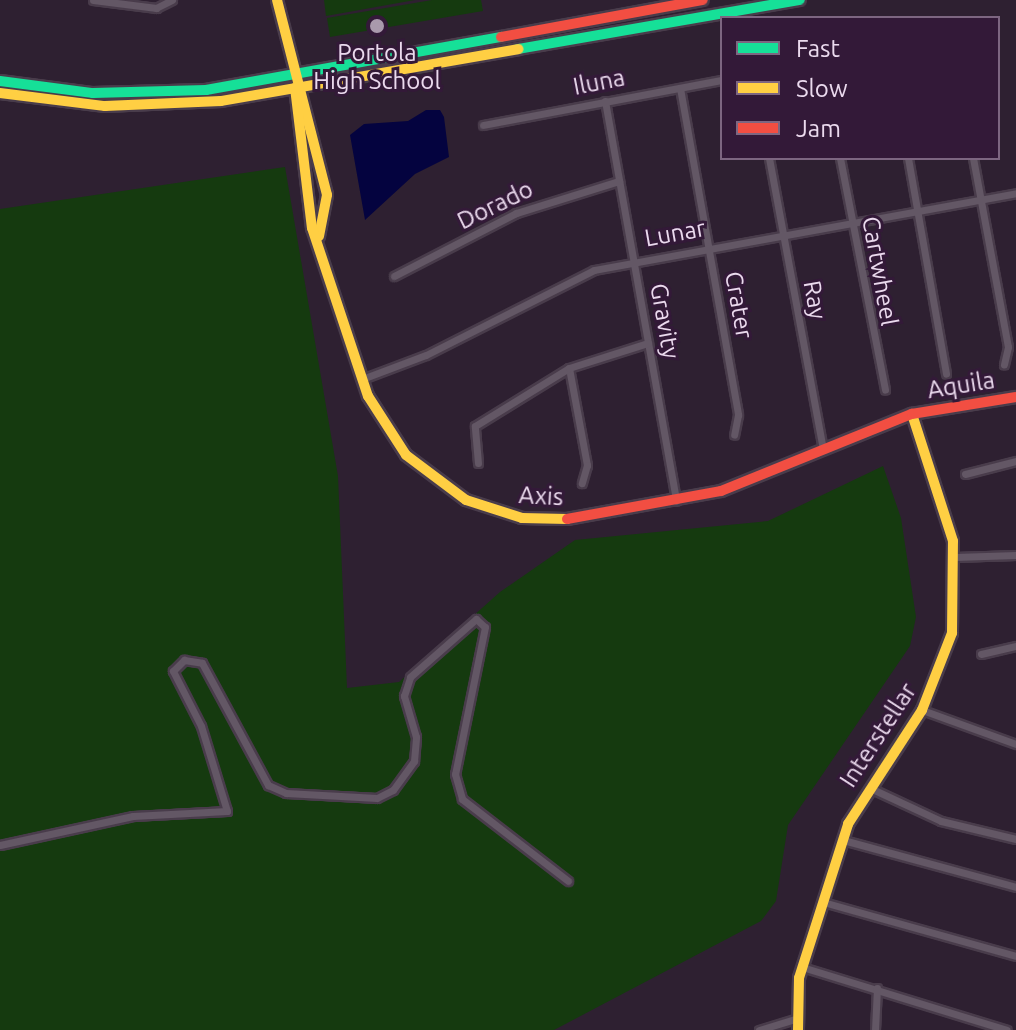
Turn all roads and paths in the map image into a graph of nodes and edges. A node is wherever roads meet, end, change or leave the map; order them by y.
1 (93, 0) edge
2 (172, 0) edge
3 (277, 0) edge
4 (703, 0) edge
5 (800, 0) edge
6 (292, 74) junction
7 (720, 80) edge
8 (0, 81) edge
9 (295, 88) junction
10 (680, 88) junction
11 (0, 93) edge
12 (605, 101) junction
13 (483, 125) dead end
14 (769, 160) edge
15 (840, 160) edge
16 (908, 160) edge
17 (973, 160) edge
18 (619, 181) junction
19 (325, 185) junction
20 (306, 187) junction
21 (1016, 193) edge
22 (980, 200) junction
23 (917, 211) junction
24 (851, 222) junction
25 (783, 234) junction
26 (319, 236) junction
27 (709, 247) junction
28 (634, 260) junction
29 (394, 276) dead end
30 (648, 343) junction
31 (1004, 365) dead end
32 (569, 368) junction
33 (946, 374) dead end
34 (362, 379) junction
35 (885, 390) dead end
36 (1016, 397) edge
37 (912, 414) junction
38 (734, 435) dead end
39 (823, 449) junction
40 (1016, 461) edge
41 (478, 463) dead end
42 (965, 474) dead end
43 (582, 483) dead end
44 (676, 501) junction
45 (1016, 555) edge
46 (955, 557) junction
47 (1016, 646) edge
48 (981, 654) dead end
49 (922, 710) junction
50 (1016, 744) edge
51 (868, 787) junction
52 (1016, 839) edge
53 (843, 840) junction
54 (0, 845) edge
55 (568, 881) dead end
56 (1016, 887) edge
57 (823, 902) junction
58 (1016, 956) edge
59 (802, 967) junction
60 (877, 988) junction
61 (797, 1025) edge
62 (759, 1030) edge
63 (875, 1030) edge
64 (1007, 1030) edge

1 - 2 street
3 - 6 street
4 - 6 street
5 - 9 street
6 - 8 street
6 - 9 street
7 - 10 street, Iluna
9 - 11 street
9 - 19 street, Axis
9 - 20 street, Axis
10 - 12 street, Iluna
10 - 27 street, Crater
12 - 13 street, Iluna
12 - 18 street, Gravity
14 - 25 street, Ray
15 - 24 street, Cartwheel
16 - 23 street
17 - 22 street
18 - 28 street, Gravity
18 - 29 street, Dorado
19 - 20 street
19 - 26 street, Axis
20 - 26 street, Axis
21 - 22 street, Lunar
22 - 23 street, Lunar
22 - 31 street
23 - 24 street, Lunar
23 - 33 street
24 - 25 street, Lunar
24 - 35 street, Cartwheel
25 - 27 street, Lunar
25 - 39 street, Ray
26 - 34 street, Axis
27 - 28 street, Lunar
27 - 38 street, Crater
28 - 30 street, Gravity
28 - 34 street, Lunar
30 - 32 street
30 - 44 street, Gravity
32 - 41 street
32 - 43 street
34 - 44 street, Axis
36 - 37 street, Aquila
37 - 39 street, Axis
37 - 46 street, Interstellar
39 - 44 street, Axis
40 - 42 street
45 - 46 street
46 - 49 street, Interstellar
47 - 48 street
49 - 50 street
49 - 51 street, Interstellar
51 - 52 street
51 - 53 street, Interstellar
53 - 56 street
53 - 57 street, Interstellar
54 - 55 street
57 - 58 street
57 - 59 street, Interstellar
59 - 60 street
59 - 61 street, Interstellar
60 - 63 street
60 - 64 street
61 - 62 street

